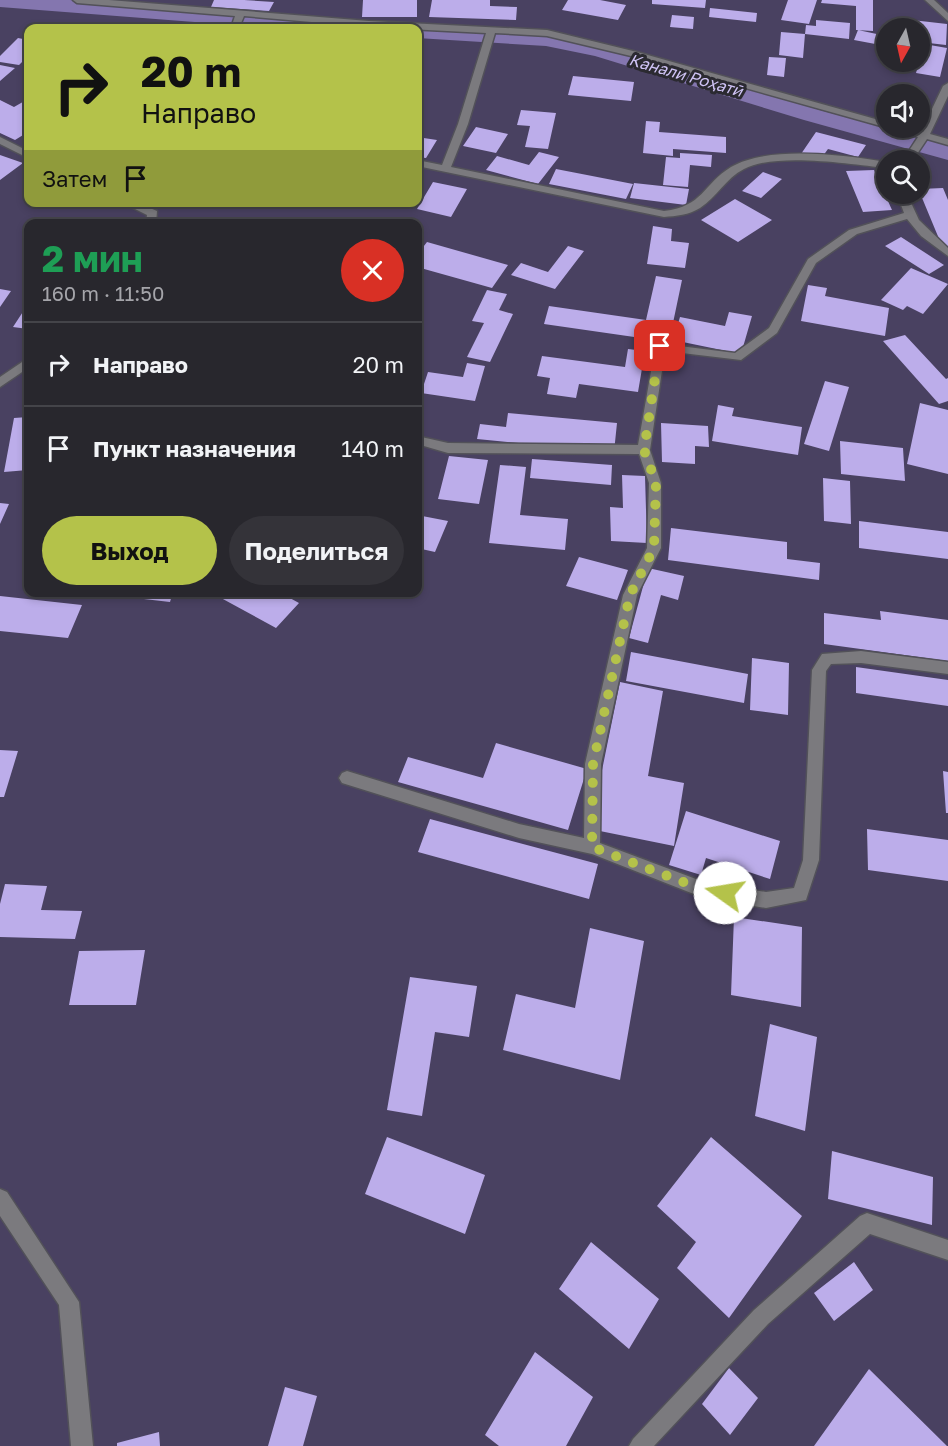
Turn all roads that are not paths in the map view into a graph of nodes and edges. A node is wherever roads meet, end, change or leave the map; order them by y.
1 (77, 0) edge
2 (929, 0) edge
3 (948, 18) edge
4 (238, 22) edge
5 (369, 24) edge
6 (422, 29) edge
7 (489, 35) junction
8 (948, 86) edge
9 (876, 122) edge
10 (930, 122) edge
11 (922, 138) joint
12 (0, 140) edge
13 (948, 142) edge
14 (914, 150) edge
15 (24, 153) edge
16 (876, 163) edge
17 (422, 164) edge
18 (446, 168) junction
19 (905, 204) edge
20 (140, 207) edge
21 (909, 215) junction
22 (152, 219) edge
23 (948, 253) edge
24 (24, 365) edge
25 (0, 383) edge
26 (422, 441) edge
27 (644, 450) junction
28 (948, 668) edge
29 (347, 778) dead end
30 (592, 847) junction
31 (0, 1199) edge
32 (948, 1250) edge
33 (82, 1446) edge
34 (640, 1446) edge

1 - 4 street
2 - 3 street
4 - 5 street
6 - 7 street
7 - 9 street
7 - 18 street
8 - 10 street
11 - 13 street
11 - 14 street
12 - 15 street
16 - 18 street
17 - 18 street
19 - 21 street
20 - 22 street
21 - 23 street
21 - 27 street
24 - 25 street
26 - 27 street
27 - 30 street
28 - 30 street
29 - 30 street
31 - 33 street
32 - 34 street

